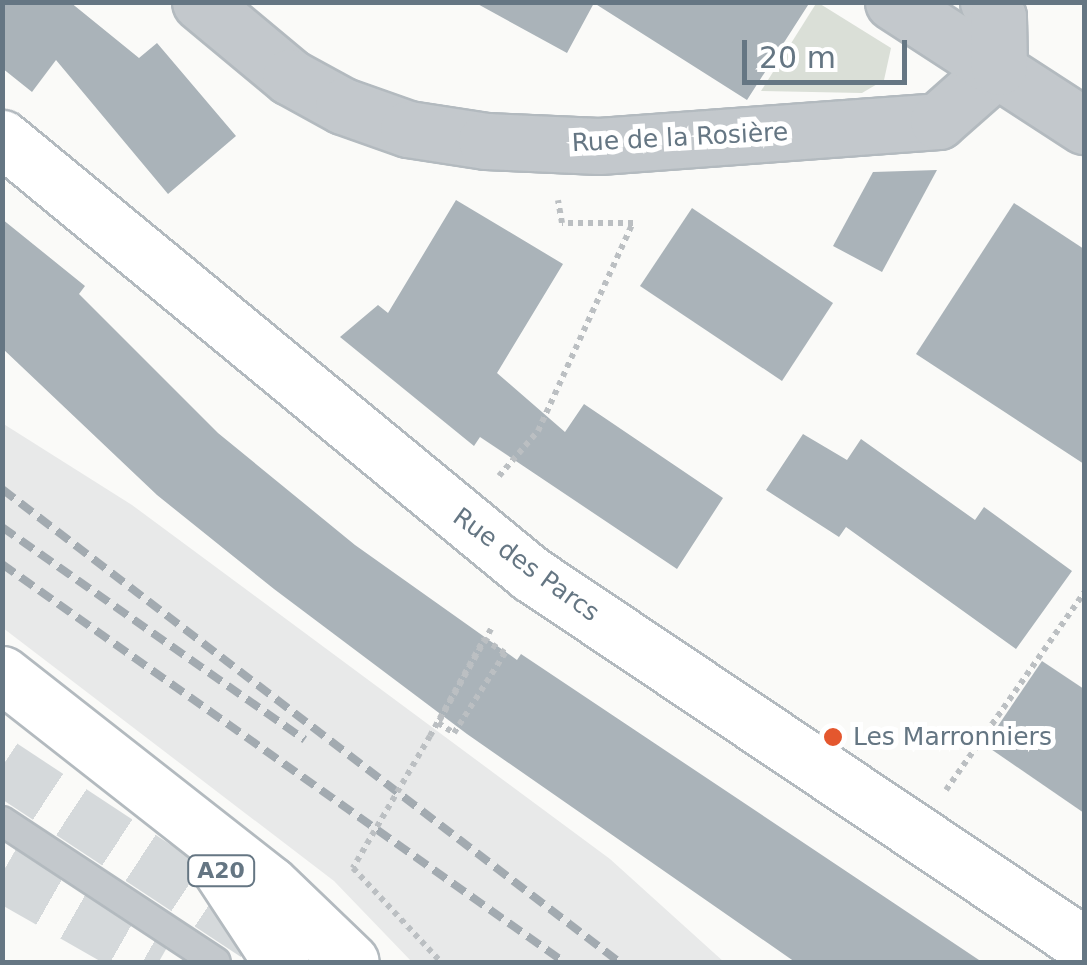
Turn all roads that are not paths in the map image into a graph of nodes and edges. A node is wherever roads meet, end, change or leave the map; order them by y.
1 (200, 2) edge
2 (893, 2) edge
3 (988, 2) edge
4 (999, 67) junction
5 (1084, 126) edge
6 (2, 138) edge
7 (2, 674) edge
8 (152, 785) junction
9 (2, 821) edge
10 (1084, 944) edge
11 (216, 962) edge
12 (282, 962) edge
13 (351, 962) edge

1 - 4 street, Rue de la Rosière
2 - 4 street
3 - 4 street
4 - 5 street
6 - 10 main road, Rue des Parcs
7 - 8 main road, A20
8 - 12 main road, A20
8 - 13 main road
9 - 11 lane

